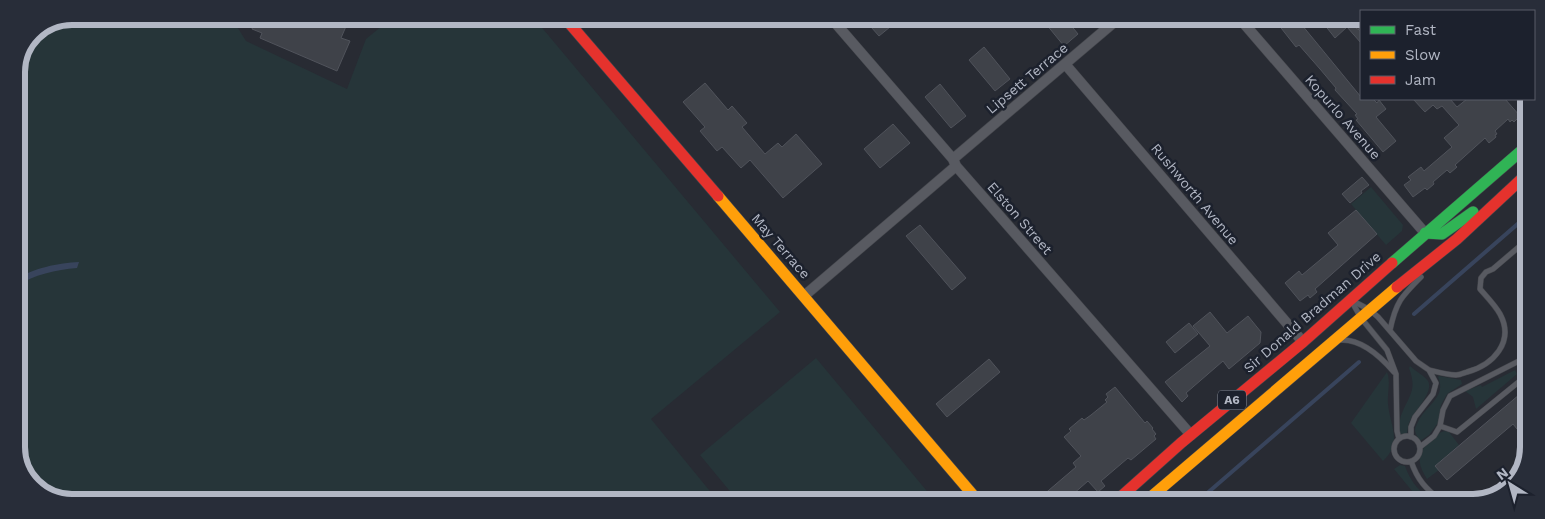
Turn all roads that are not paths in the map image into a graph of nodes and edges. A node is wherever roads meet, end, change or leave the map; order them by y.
1 (571, 25) edge
2 (837, 25) edge
3 (1105, 25) edge
4 (1111, 25) edge
5 (1245, 25) edge
6 (1107, 28) junction
7 (1066, 64) junction
8 (1520, 152) edge
9 (954, 163) junction
10 (1520, 179) edge
11 (1520, 180) edge
12 (1425, 233) junction
13 (1457, 239) junction
14 (1520, 246) edge
15 (804, 296) junction
16 (1350, 299) junction
17 (1370, 310) junction
18 (1361, 318) junction
19 (1390, 330) junction
20 (1334, 341) junction
21 (1303, 342) junction
22 (1520, 361) edge
23 (1429, 370) junction
24 (1396, 374) junction
25 (1520, 381) edge
26 (1440, 426) junction
27 (1190, 435) junction
28 (1411, 438) junction
29 (1399, 439) junction
30 (1420, 447) junction
31 (1411, 461) junction
32 (974, 494) edge
33 (1124, 494) edge
34 (1154, 494) edge
35 (1433, 494) edge

1 - 15 main road, May Terrace
2 - 9 street, Elston Street
3 - 6 street
4 - 6 street, Lipsett Terrace
5 - 12 street, Kopurlo Avenue
6 - 7 street, Lipsett Terrace
7 - 9 street, Lipsett Terrace
7 - 21 street, Rushworth Avenue
8 - 12 main road, Sir Donald Bradman Drive / A6
9 - 15 street, Lipsett Terrace
9 - 27 street, Elston Street
10 - 12 main road
11 - 13 main road, A6
12 - 16 main road, Sir Donald Bradman Drive / A6
13 - 17 main road, A6
13 - 19 lane
14 - 23 lane
15 - 32 main road, May Terrace
16 - 17 lane
16 - 18 lane
16 - 21 main road, Sir Donald Bradman Drive / A6
17 - 18 main road, A6
17 - 19 lane
18 - 20 main road, A6
18 - 24 lane
19 - 23 lane
20 - 24 lane
20 - 34 main road, A6
21 - 27 main road, Sir Donald Bradman Drive / A6
22 - 26 lane
23 - 28 lane
24 - 29 lane
25 - 26 lane
26 - 30 lane
27 - 33 main road, Sir Donald Bradman Drive / A6
28 - 29 lane
28 - 30 lane
29 - 31 lane
30 - 31 lane
31 - 35 lane

